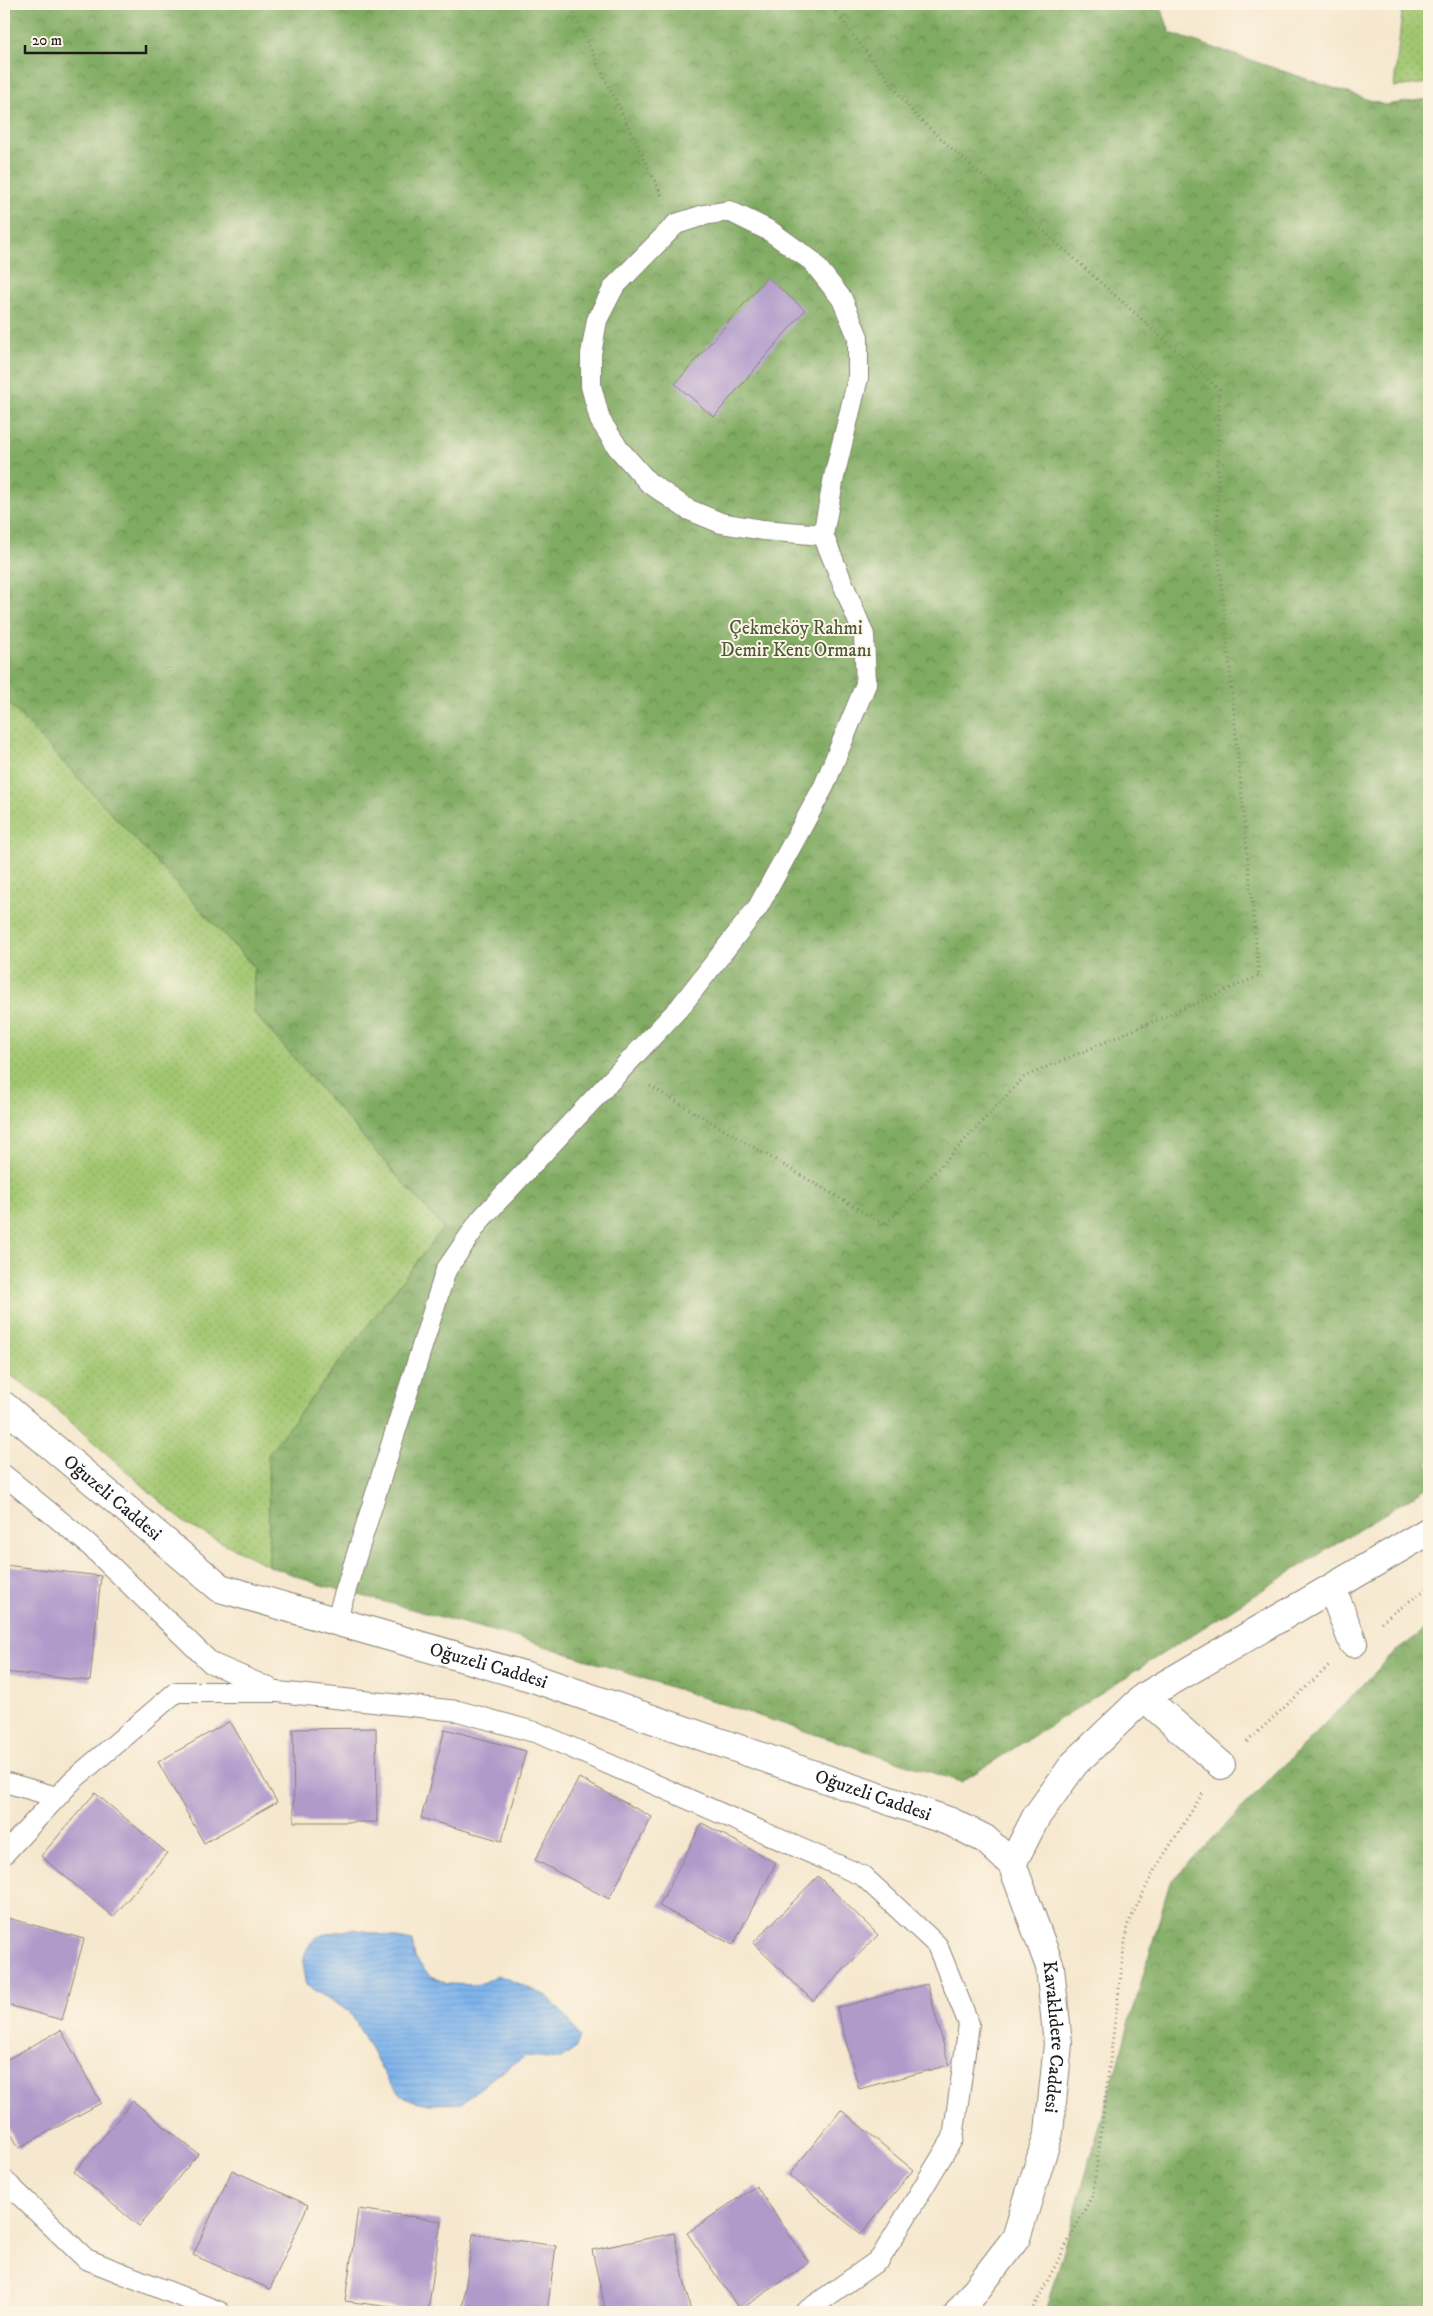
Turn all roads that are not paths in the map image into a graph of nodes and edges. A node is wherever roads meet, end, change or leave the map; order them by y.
1 (823, 535) junction
2 (4, 1406) edge
3 (4, 1475) edge
4 (1429, 1531) edge
5 (1332, 1588) junction
6 (336, 1621) junction
7 (1353, 1643) road end
8 (278, 1692) junction
9 (1144, 1697) junction
10 (1221, 1765) road end
11 (4, 1782) edge
12 (57, 1797) junction
13 (4, 1854) edge
14 (1012, 1864) junction
15 (4, 2180) edge
16 (220, 2312) edge
17 (805, 2312) edge
18 (960, 2312) edge

1 - 1 lane
1 - 6 lane
2 - 6 street, Oğuzeli Caddesi
3 - 8 lane
4 - 5 street
5 - 7 street
5 - 9 street
6 - 14 street, Oğuzeli Caddesi
8 - 12 lane
8 - 17 lane
9 - 10 street
9 - 14 street
11 - 12 lane
12 - 13 lane
14 - 18 street, Kavaklıdere Caddesi
15 - 16 lane

